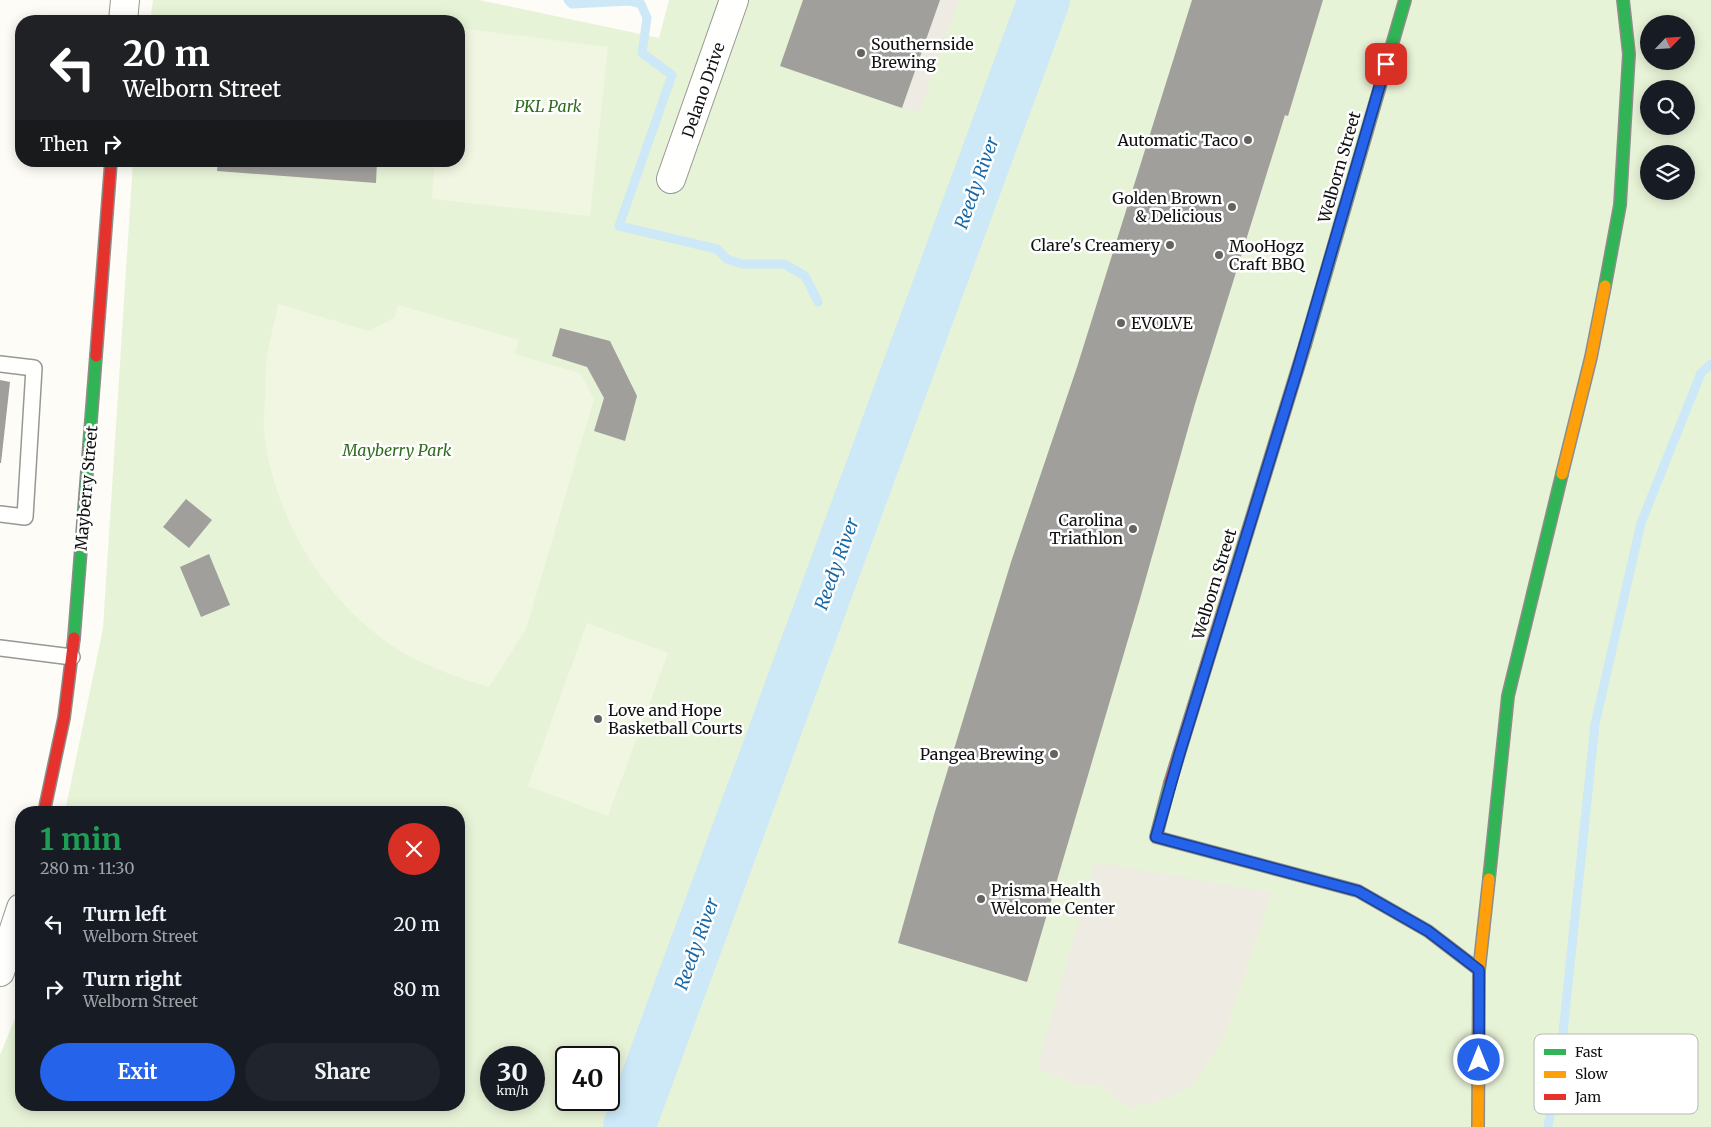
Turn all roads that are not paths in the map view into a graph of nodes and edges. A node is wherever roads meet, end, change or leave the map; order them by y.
1 (125, 0) edge
2 (734, 0) edge
3 (1405, 0) edge
4 (1623, 0) edge
5 (124, 15) edge
6 (111, 167) edge
7 (671, 179) dead end
8 (0, 364) edge
9 (0, 514) edge
10 (0, 648) edge
11 (72, 658) junction
12 (45, 806) edge
13 (15, 926) edge
14 (1479, 970) junction
15 (0, 972) edge
16 (1478, 1127) edge

1 - 5 street
2 - 7 street, Delano Drive
3 - 14 street, Welborn Street
4 - 14 street
6 - 11 street, Mayberry Street
8 - 9 lane
10 - 11 lane
11 - 12 street, Mayberry Street
13 - 15 street
14 - 16 street

